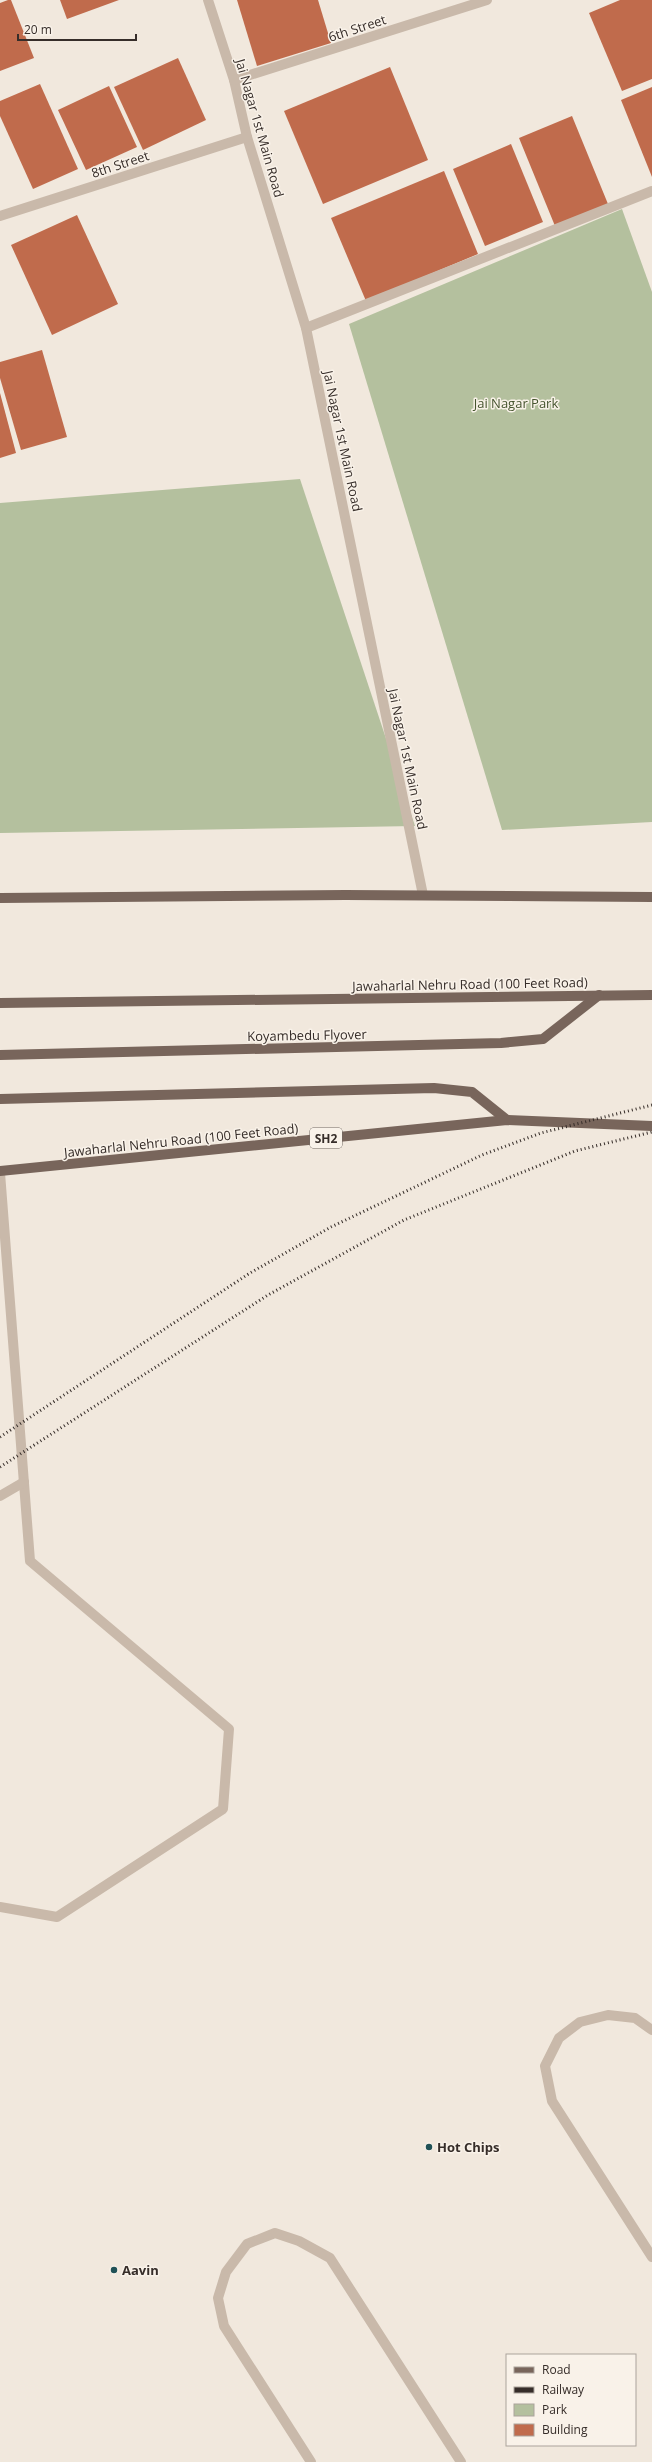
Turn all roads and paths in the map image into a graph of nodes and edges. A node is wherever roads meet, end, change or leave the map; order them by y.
1 (208, 0) edge
2 (487, 0) edge
3 (234, 80) junction
4 (247, 137) junction
5 (652, 191) edge
6 (0, 216) edge
7 (306, 328) junction
8 (423, 896) junction
9 (652, 896) edge
10 (0, 898) edge
11 (598, 995) junction
12 (652, 995) edge
13 (0, 1003) edge
14 (0, 1055) edge
15 (0, 1099) edge
16 (507, 1120) junction
17 (652, 1126) edge
18 (0, 1172) edge
19 (24, 1482) junction
20 (0, 1496) edge
21 (0, 1907) edge
22 (652, 2030) edge
23 (652, 2257) edge
24 (311, 2462) edge
25 (462, 2462) edge

1 - 3 street, Jai Nagar 1st Main Road
2 - 3 street, 6th Street
3 - 4 street, Jai Nagar 1st Main Road
4 - 6 street, 8th Street
4 - 7 street, Jai Nagar 1st Main Road
5 - 7 street
7 - 8 street, Jai Nagar 1st Main Road
8 - 9 main road
8 - 10 main road
11 - 12 main road, Jawaharlal Nehru Road (100 Feet Road)
11 - 13 main road, Jawaharlal Nehru Road (100 Feet Road)
11 - 14 main road, Koyambedu Flyover
15 - 16 main road
16 - 17 main road, Jawaharlal Nehru Road (100 Feet Road) / SH2
16 - 18 main road, Jawaharlal Nehru Road (100 Feet Road) / SH2
18 - 19 street
19 - 20 street
19 - 21 street
22 - 23 street
24 - 25 street

